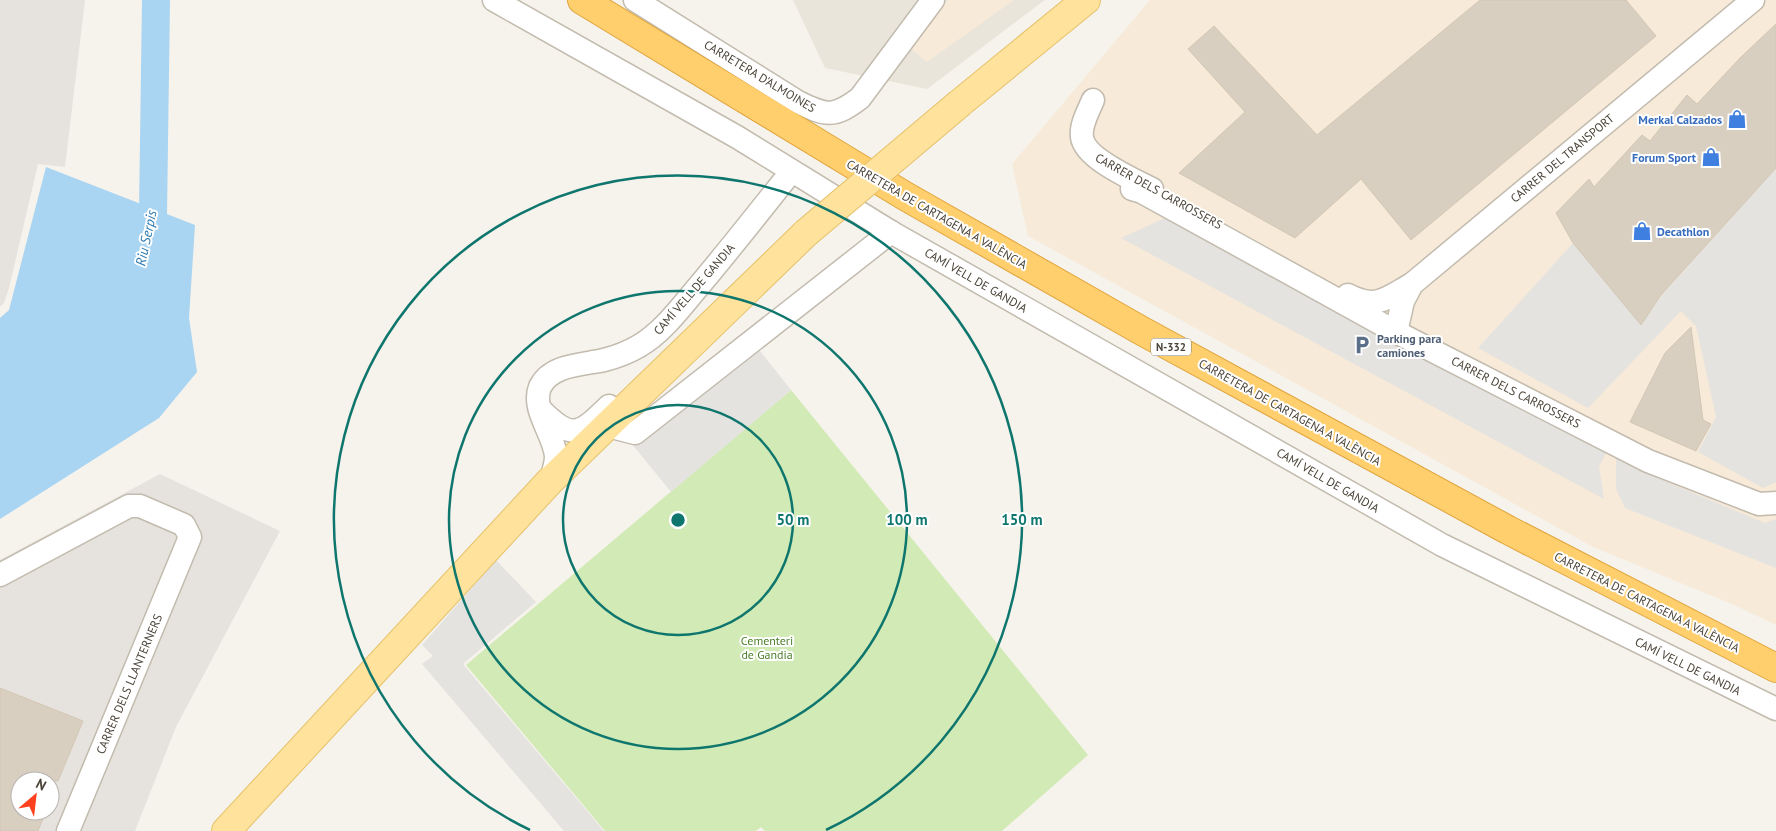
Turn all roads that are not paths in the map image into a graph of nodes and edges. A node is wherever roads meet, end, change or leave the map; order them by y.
1 (494, 0) edge
2 (582, 0) edge
3 (635, 0) edge
4 (933, 0) edge
5 (1086, 0) edge
6 (1753, 0) edge
7 (1093, 100) dead end
8 (791, 172) junction
9 (1132, 189) dead end
10 (891, 232) junction
11 (1412, 284) junction
12 (1396, 332) junction
13 (644, 388) junction
14 (540, 408) junction
15 (608, 426) junction
16 (550, 481) junction
17 (1776, 502) edge
18 (0, 575) edge
19 (1776, 668) edge
20 (1776, 709) edge
21 (68, 831) edge
22 (226, 831) edge

1 - 8 street, CAMÍ VELL DE GANDIA
2 - 19 highway, CARRETERA DE CARTAGENA A VALÈNCIA / N-332
3 - 4 street, CARRETERA D'ALMOINES
5 - 13 main road, bridge
6 - 11 street, CARRER DEL TRANSPORT
7 - 11 street, CARRER DELS CARROSSERS
8 - 10 street, CAMÍ VELL DE GANDIA
8 - 14 street, CAMÍ VELL DE GANDIA
9 - 12 street, CARRER DELS CARROSSERS
10 - 15 street
10 - 20 street, CAMÍ VELL DE GANDIA
11 - 12 street, CARRER DEL TRANSPORT
12 - 17 street, CARRER DELS CARROSSERS
13 - 14 street
13 - 15 main road
14 - 16 street, CAMÍ VELL DE GANDIA
15 - 16 main road
16 - 22 main road
18 - 21 street, CARRER DELS LLANTERNERS

